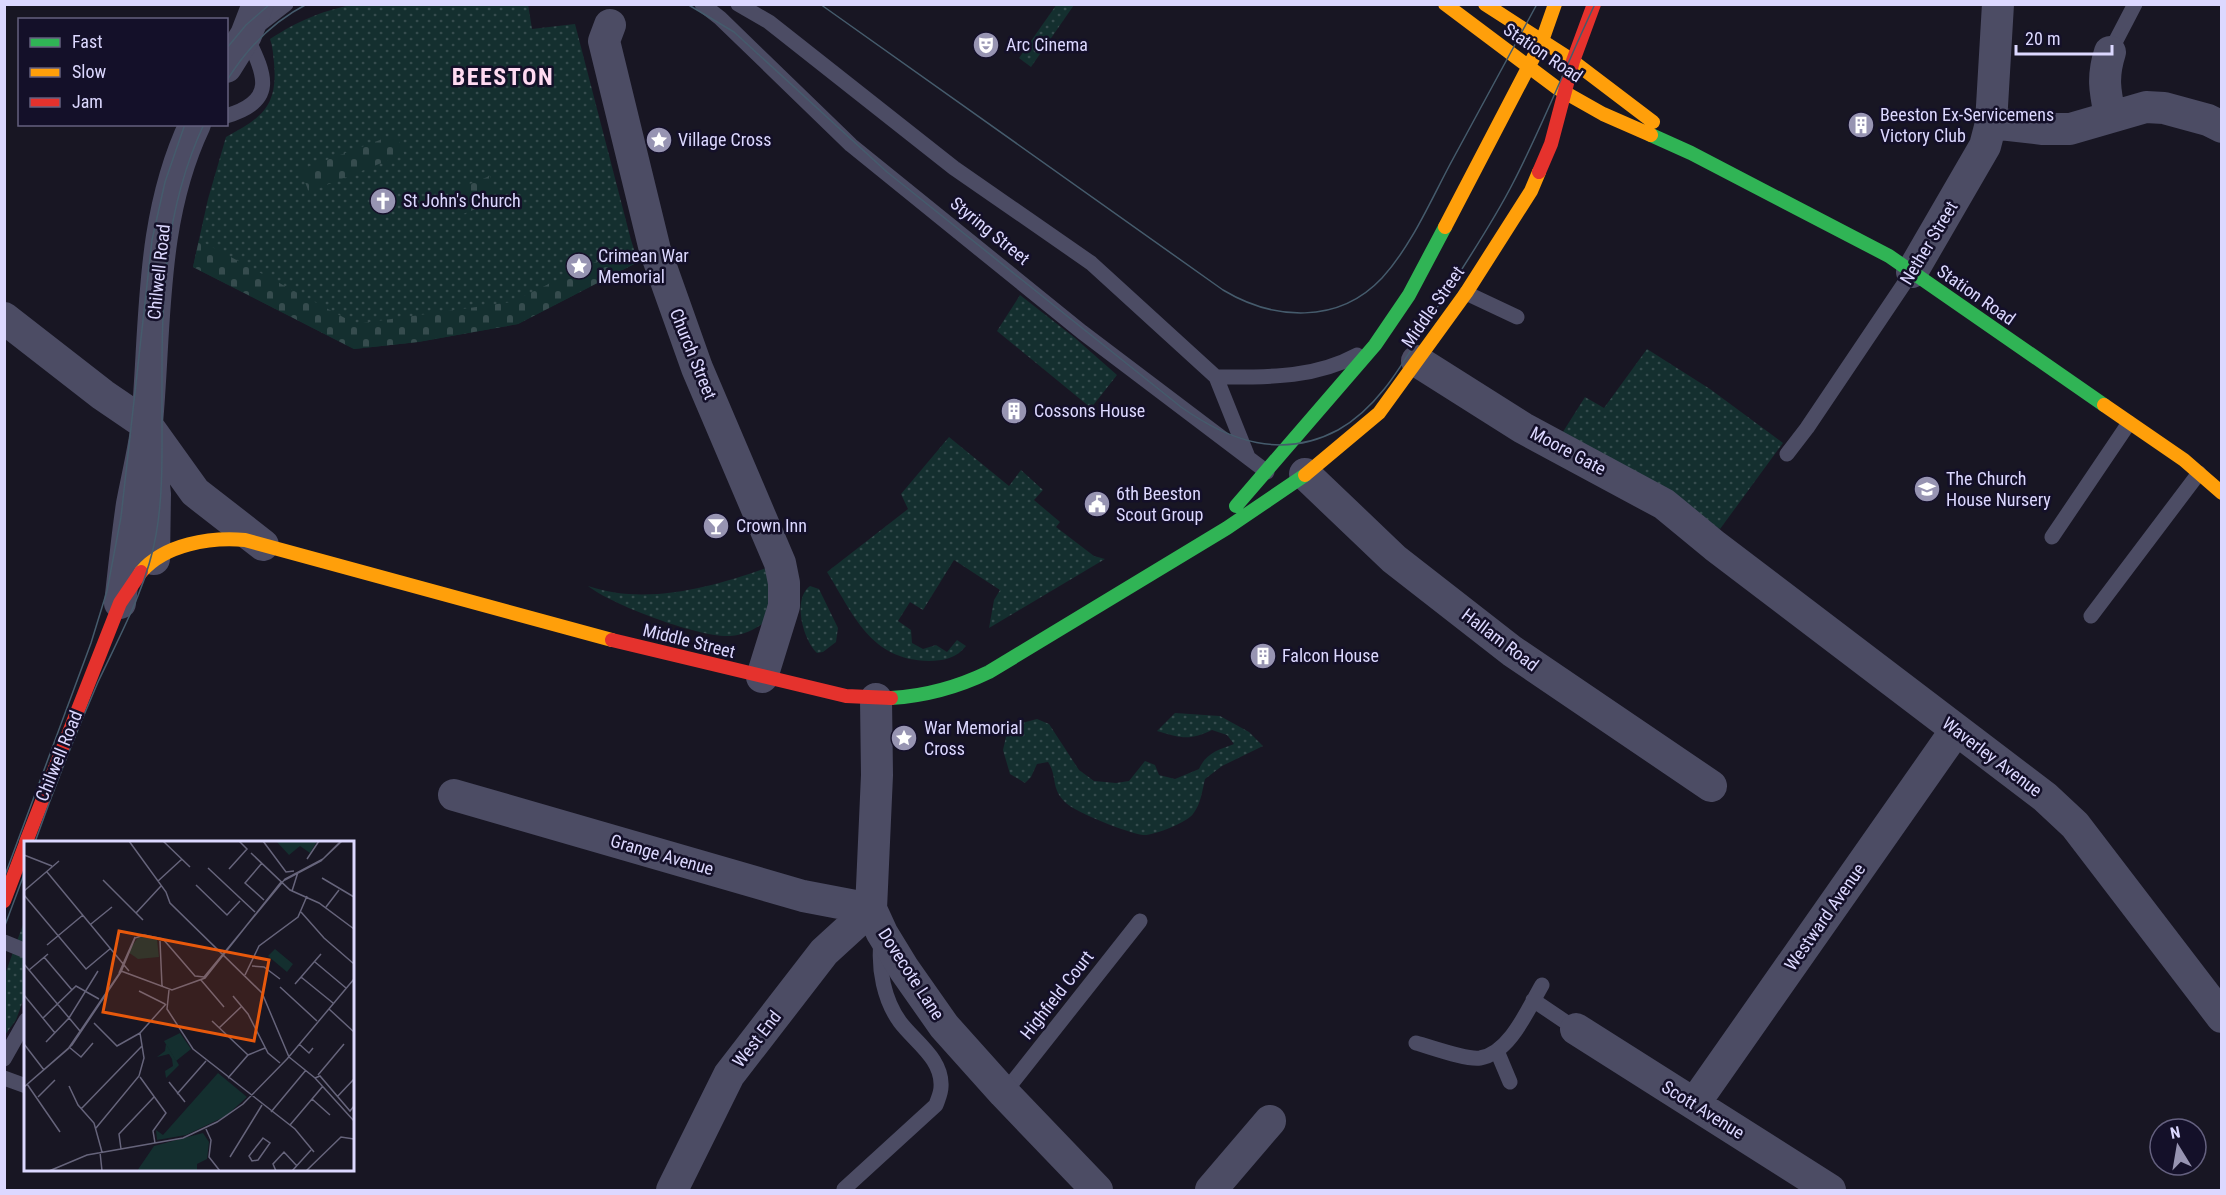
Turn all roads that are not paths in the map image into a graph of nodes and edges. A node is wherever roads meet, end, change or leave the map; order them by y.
1 (258, 4) edge
2 (286, 4) edge
3 (702, 4) edge
4 (738, 4) edge
5 (1445, 4) edge
6 (1485, 4) edge
7 (1555, 4) edge
8 (1594, 4) edge
9 (1998, 4) edge
10 (2135, 4) edge
11 (610, 25) dead end
12 (246, 35) junction
13 (1542, 41) junction
14 (2110, 52) joint
15 (1572, 61) junction
16 (228, 64) edge
17 (1528, 67) junction
18 (1565, 92) junction
19 (228, 115) edge
20 (2110, 116) junction
21 (1991, 123) junction
22 (194, 126) edge
23 (2222, 127) edge
24 (1691, 153) junction
25 (1912, 272) junction
26 (1466, 293) junction
27 (1517, 317) dead end
28 (4, 318) edge
29 (1375, 345) junction
30 (1417, 361) junction
31 (1216, 377) junction
32 (2128, 423) junction
33 (147, 425) junction
34 (1362, 429) junction
35 (1787, 453) dead end
36 (1249, 459) junction
37 (1267, 472) junction
38 (2199, 473) junction
39 (1305, 474) junction
40 (2222, 493) edge
41 (2052, 537) dead end
42 (263, 544) junction
43 (1715, 546) joint
44 (1192, 549) junction
45 (154, 559) junction
46 (120, 603) junction
47 (2091, 616) dead end
48 (762, 677) junction
49 (876, 699) junction
50 (1956, 730) junction
51 (1711, 786) dead end
52 (454, 795) dead end
53 (27, 841) edge
54 (24, 848) edge
55 (4, 901) edge
56 (877, 921) junction
57 (1140, 921) dead end
58 (4, 942) edge
59 (24, 950) edge
60 (1542, 985) dead end
61 (1533, 1000) junction
62 (2222, 1017) edge
63 (24, 1024) edge
64 (1576, 1029) joint
65 (1416, 1043) dead end
66 (1497, 1051) junction
67 (4, 1059) edge
68 (4, 1078) edge
69 (1510, 1082) dead end
70 (24, 1085) edge
71 (1004, 1093) junction
72 (1694, 1104) junction
73 (1270, 1121) dead end
74 (844, 1189) dead end
75 (672, 1191) edge
76 (1097, 1191) edge
77 (1210, 1191) edge
78 (1830, 1191) edge

1 - 12 street
2 - 12 lane
3 - 36 lane, Styring Street
4 - 31 lane
5 - 17 main road, Station Road
6 - 13 main road, Station Road
7 - 13 main road, Middle Street
8 - 15 main road, Middle Street
9 - 21 street, Nether Street
10 - 14 lane
11 - 48 street, Church Street
12 - 16 street
12 - 19 lane
13 - 15 main road, Station Road
13 - 17 main road, Middle Street
14 - 20 street
15 - 18 main road, Middle Street
15 - 24 main road, Station Road
17 - 18 main road, Station Road
17 - 29 main road, Middle Street
18 - 24 main road, Station Road
18 - 26 main road, Middle Street
20 - 21 street
20 - 23 street
21 - 25 street, Nether Street
22 - 33 street, Chilwell Road
24 - 25 main road, Station Road
25 - 32 main road, Station Road
25 - 35 lane, Nether Street
26 - 27 lane
26 - 30 main road, Middle Street
28 - 33 street
29 - 31 lane
29 - 37 main road, Middle Street
30 - 34 main road, Middle Street
30 - 43 street, Moore Gate
31 - 36 lane
32 - 38 main road, Station Road
32 - 41 lane
33 - 42 street
33 - 45 street, Chilwell Road
33 - 46 street, Chilwell Road
34 - 37 main road
34 - 39 main road, Middle Street
36 - 37 lane, Styring Street
37 - 44 main road, Middle Street
38 - 40 main road, Station Road
38 - 47 lane
39 - 44 main road, Middle Street
39 - 51 street, Hallam Road
42 - 45 main road, Middle Street
42 - 48 main road, Middle Street
43 - 50 street, Waverley Avenue
44 - 49 main road, Middle Street
45 - 46 main road, Chilwell Road
46 - 53 main road, Chilwell Road
48 - 49 main road, Middle Street
49 - 56 street, Dovecote Lane
50 - 62 street, Waverley Avenue
50 - 72 street, Westward Avenue
52 - 56 street, Grange Avenue
54 - 55 main road, Chilwell Road
56 - 71 street, Dovecote Lane
56 - 74 lane
56 - 75 street, West End
57 - 71 lane, Highfield Court
58 - 59 lane
60 - 61 lane
61 - 64 lane
61 - 66 lane
63 - 67 lane
64 - 72 street, Scott Avenue
65 - 66 lane
66 - 69 lane
68 - 70 lane
71 - 76 street, Dovecote Lane
72 - 78 street, Scott Avenue
73 - 77 street

